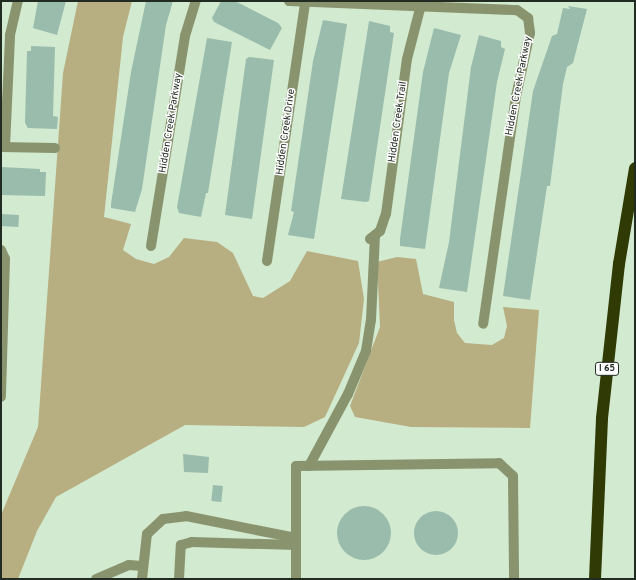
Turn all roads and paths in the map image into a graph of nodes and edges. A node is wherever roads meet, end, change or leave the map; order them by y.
1 (18, 1) edge
2 (196, 1) edge
3 (289, 1) edge
4 (305, 3) junction
5 (421, 4) edge
6 (6, 35) edge
7 (3, 147) edge
8 (55, 148) dead end
9 (635, 168) edge
10 (151, 246) dead end
11 (1, 250) edge
12 (267, 261) dead end
13 (483, 324) dead end
14 (1, 397) edge
15 (310, 466) junction
16 (296, 542) junction
17 (142, 566) junction
18 (595, 576) edge
19 (96, 579) edge
20 (142, 579) edge
21 (179, 579) edge
22 (296, 579) edge
23 (514, 579) edge

1 - 6 street
2 - 10 street, Hidden Creek Parkway
3 - 4 street, Hidden Creek Parkway
4 - 5 street, Hidden Creek Parkway
4 - 12 street, Hidden Creek Drive
5 - 13 street, Hidden Creek Parkway
5 - 15 street, Hidden Creek Trail
6 - 7 street
7 - 8 street
9 - 18 highway, I 65
11 - 14 street
15 - 16 street
15 - 23 street
16 - 17 street
16 - 21 street
16 - 22 street
17 - 19 street
17 - 20 street

